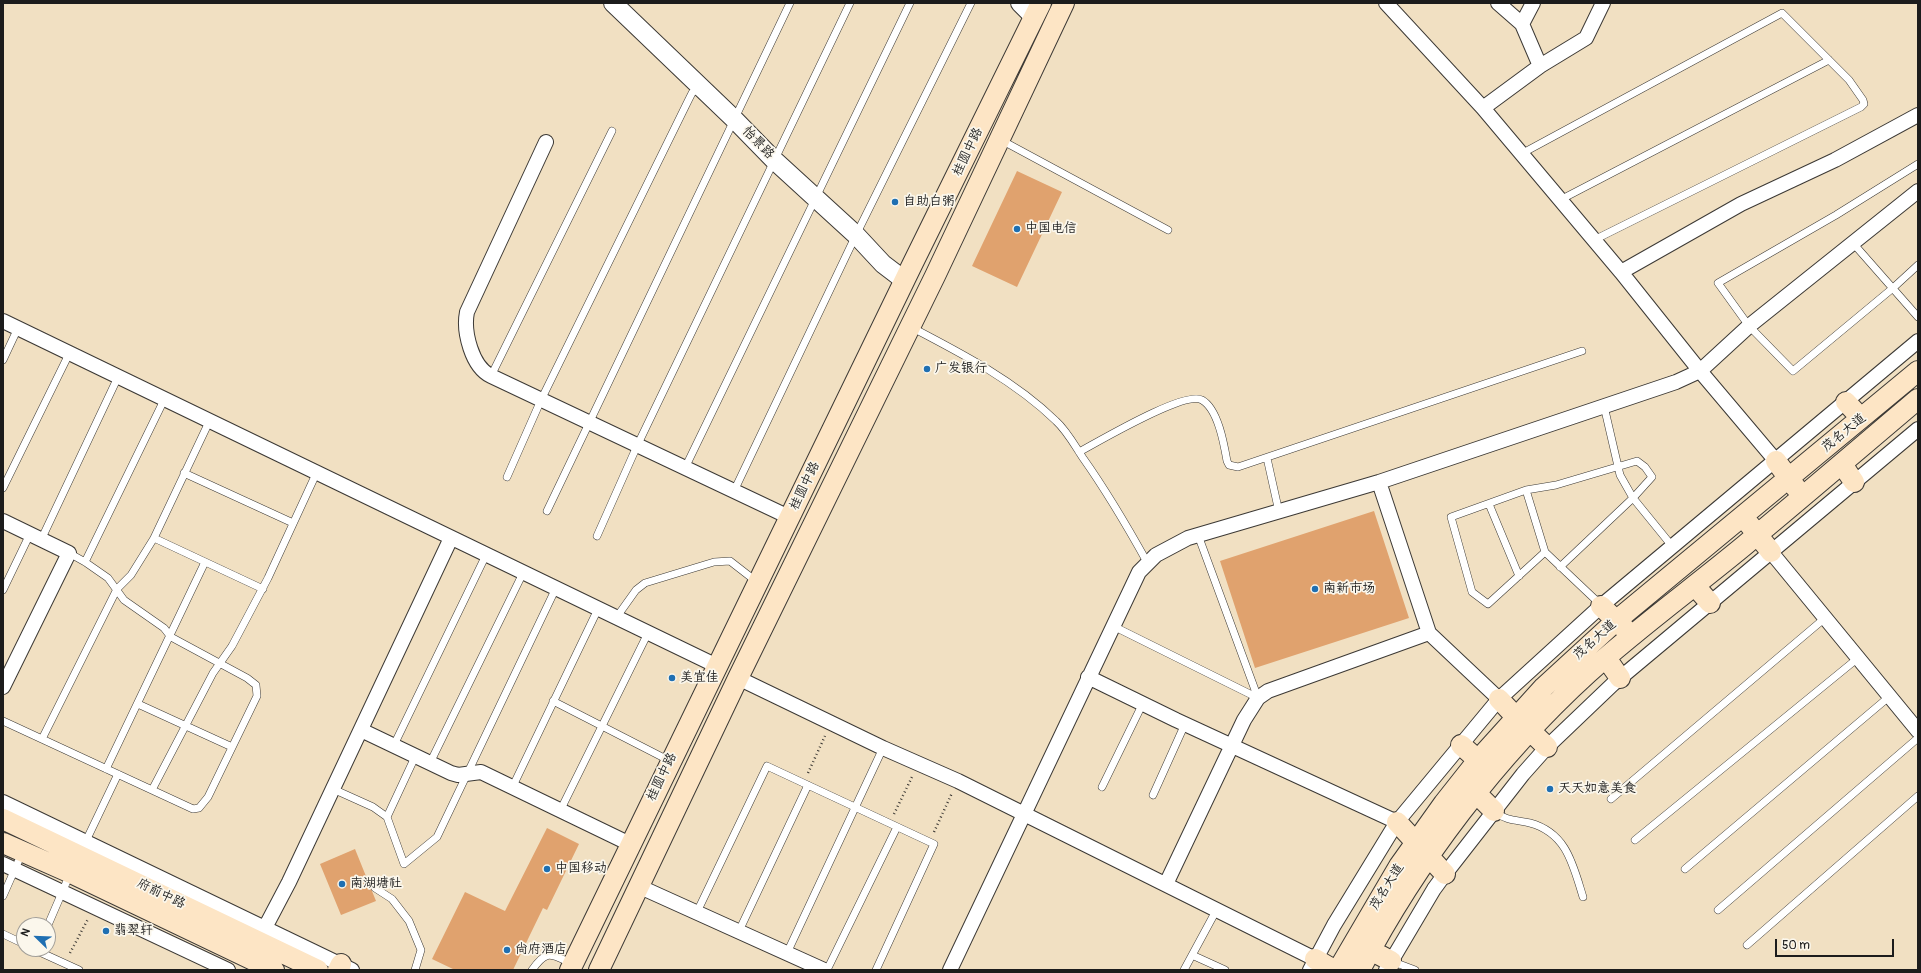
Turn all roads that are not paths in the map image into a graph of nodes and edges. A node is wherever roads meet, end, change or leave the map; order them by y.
1 (613, 3) edge
2 (790, 3) edge
3 (850, 3) edge
4 (910, 3) edge
5 (971, 3) edge
6 (1020, 3) edge
7 (1064, 3) edge
8 (1386, 3) edge
9 (1498, 3) edge
10 (1532, 3) edge
11 (1603, 3) edge
12 (1038, 10) edge
13 (1522, 24) junction
14 (1829, 60) junction
15 (1540, 66) junction
16 (700, 86) junction
17 (1482, 108) junction
18 (1918, 115) edge
19 (734, 119) junction
20 (612, 131) dead end
21 (1000, 139) junction
22 (546, 142) dead end
23 (1520, 155) junction
24 (774, 160) junction
25 (1918, 164) edge
26 (1918, 190) edge
27 (814, 198) junction
28 (1559, 200) junction
29 (1168, 230) dead end
30 (856, 235) junction
31 (1594, 240) junction
32 (1852, 242) junction
33 (1918, 264) edge
34 (1621, 272) junction
35 (904, 280) junction
36 (1893, 288) junction
37 (925, 294) junction
38 (1918, 317) edge
39 (3, 321) edge
40 (1749, 326) junction
41 (910, 327) junction
42 (18, 328) junction
43 (1918, 341) edge
44 (1582, 351) dead end
45 (69, 354) junction
46 (3, 360) edge
47 (1700, 371) junction
48 (1918, 371) edge
49 (491, 376) junction
50 (118, 377) junction
51 (1903, 384) junction
52 (164, 400) junction
53 (541, 400) junction
54 (1918, 401) edge
55 (1846, 402) junction
56 (1604, 406) junction
57 (1861, 418) junction
58 (209, 422) junction
59 (589, 423) junction
60 (1918, 429) edge
61 (637, 446) junction
62 (1079, 452) junction
63 (1267, 458) junction
64 (1776, 461) junction
65 (1842, 464) junction
66 (1618, 466) junction
67 (685, 468) junction
68 (184, 473) junction
69 (316, 474) junction
70 (507, 477) dead end
71 (1789, 478) junction
72 (1379, 482) junction
73 (1854, 482) junction
74 (3, 488) edge
75 (1526, 490) junction
76 (734, 491) junction
77 (1803, 497) junction
78 (1633, 498) junction
79 (1489, 504) junction
80 (547, 511) dead end
81 (1279, 512) junction
82 (1743, 516) junction
83 (789, 517) junction
84 (3, 521) edge
85 (293, 523) junction
86 (1757, 535) junction
87 (597, 536) dead end
88 (1198, 536) junction
89 (36, 537) junction
90 (154, 538) junction
91 (451, 538) junction
92 (1672, 546) junction
93 (1545, 552) junction
94 (1771, 552) junction
95 (68, 553) junction
96 (486, 555) junction
97 (86, 562) junction
98 (205, 562) junction
99 (1147, 562) junction
100 (1560, 567) junction
101 (523, 573) junction
102 (1519, 576) junction
103 (758, 582) junction
104 (1695, 586) junction
105 (556, 588) junction
106 (117, 589) junction
107 (263, 589) junction
108 (3, 590) edge
109 (1710, 603) junction
110 (1601, 606) junction
111 (598, 609) junction
112 (616, 618) junction
113 (1825, 618) junction
114 (1617, 620) junction
115 (1113, 626) junction
116 (648, 633) junction
117 (1429, 633) junction
118 (1632, 636) junction
119 (171, 637) junction
120 (1606, 658) junction
121 (1858, 658) junction
122 (219, 664) junction
123 (717, 666) junction
124 (1088, 677) junction
125 (738, 678) junction
126 (1620, 678) junction
127 (3, 687) edge
128 (1890, 696) junction
129 (1258, 698) junction
130 (1499, 699) junction
131 (553, 701) junction
132 (1143, 703) junction
133 (138, 704) junction
134 (1516, 717) junction
135 (3, 721) edge
136 (1185, 724) junction
137 (186, 726) junction
138 (602, 726) junction
139 (361, 730) junction
140 (1917, 730) edge
141 (1530, 731) junction
142 (42, 739) junction
143 (1461, 744) junction
144 (394, 745) junction
145 (1231, 745) junction
146 (232, 747) junction
147 (1547, 747) junction
148 (882, 748) junction
149 (416, 757) junction
150 (1478, 760) junction
151 (670, 761) junction
152 (430, 763) junction
153 (106, 769) junction
154 (468, 773) junction
155 (118, 774) junction
156 (1462, 779) junction
157 (806, 784) junction
158 (1102, 787) dead end
159 (512, 788) junction
160 (333, 789) junction
161 (152, 790) junction
162 (1476, 794) junction
163 (1153, 795) dead end
164 (1918, 796) edge
165 (1610, 799) dead end
166 (3, 802) edge
167 (856, 806) junction
168 (560, 811) junction
169 (1494, 811) junction
170 (1024, 814) junction
171 (387, 817) junction
172 (3, 819) edge
173 (1397, 822) junction
174 (897, 827) junction
175 (1635, 840) dead end
176 (3, 843) edge
177 (630, 844) junction
178 (1422, 849) junction
179 (21, 851) edge
180 (77, 860) junction
181 (1685, 869) dead end
182 (1445, 874) junction
183 (1166, 884) junction
184 (638, 886) junction
185 (375, 888) dead end
186 (62, 892) junction
187 (3, 896) edge
188 (1583, 897) dead end
189 (1218, 909) junction
190 (1718, 910) dead end
191 (696, 912) junction
192 (51, 917) edge
193 (739, 931) junction
194 (3, 934) edge
195 (262, 934) junction
196 (16, 940) edge
197 (1747, 945) dead end
198 (1370, 950) junction
199 (787, 954) junction
200 (1192, 955) junction
201 (52, 957) edge
202 (1313, 964) edge
203 (1389, 965) edge
204 (572, 967) edge
205 (344, 968) edge
206 (79, 970) edge
207 (228, 970) edge
208 (274, 970) edge
209 (318, 970) edge
210 (415, 970) edge
211 (532, 970) edge
212 (599, 970) edge
213 (824, 970) edge
214 (827, 970) edge
215 (876, 970) edge
216 (950, 970) edge
217 (1184, 970) edge
218 (1224, 970) edge
219 (1334, 970) edge
220 (1338, 970) edge
221 (1360, 970) edge
222 (1415, 970) edge

1 - 16 street, 怡景路
2 - 19 lane
3 - 24 lane
4 - 27 lane
5 - 30 lane
6 - 12 street
7 - 21 main road, 桂圆中路
8 - 17 street
9 - 13 street
10 - 13 street
11 - 15 street
12 - 35 main road, 桂圆中路
13 - 15 street
14 - 23 lane
14 - 28 lane
14 - 31 lane
15 - 17 street
16 - 19 street, 怡景路
16 - 53 lane
17 - 23 street
18 - 34 street
19 - 24 street, 怡景路
19 - 59 lane
20 - 49 lane
21 - 29 lane
21 - 37 main road, 桂圆中路
22 - 49 street
23 - 28 street
24 - 27 street, 怡景路
24 - 61 lane
25 - 40 lane
26 - 32 street
27 - 30 street, 怡景路
27 - 67 lane
28 - 31 street
30 - 35 street, 怡景路
30 - 76 lane
31 - 34 street
32 - 36 lane
32 - 40 street
33 - 36 lane
34 - 47 street
35 - 37 main road
35 - 83 main road, 桂圆中路
36 - 38 lane
36 - 40 lane
37 - 41 main road, 桂圆中路
39 - 42 street
40 - 47 street
41 - 62 lane
41 - 125 main road, 桂圆中路
42 - 45 street
42 - 46 lane
43 - 55 street
44 - 63 lane
45 - 50 street
45 - 74 lane
47 - 56 street
47 - 64 street
48 - 51 main road, 茂名大道
49 - 53 street
50 - 52 street
50 - 89 lane
51 - 54 main road
51 - 57 main road, 茂名大道
52 - 58 street
52 - 97 lane
53 - 59 street
53 - 70 lane
54 - 65 main road, 茂名大道
55 - 57 main road
55 - 64 street
56 - 66 lane
56 - 72 street
57 - 71 main road, 茂名大道
58 - 68 lane
58 - 69 street
59 - 61 street
59 - 80 lane
60 - 73 street
61 - 67 street
61 - 87 lane
62 - 63 lane
62 - 99 lane
63 - 81 lane
64 - 71 main road
64 - 92 street
65 - 73 main road
65 - 77 main road, 茂名大道
66 - 75 lane
66 - 78 lane
66 - 78 lane
67 - 76 street
68 - 85 lane
68 - 90 lane
69 - 85 lane
69 - 91 street
71 - 77 main road
71 - 82 main road, 茂名大道
72 - 81 street
72 - 117 street
73 - 94 street
75 - 79 lane
75 - 93 lane
76 - 83 street
77 - 86 main road, 茂名大道
78 - 92 lane
78 - 100 lane
79 - 102 lane
79 - 102 lane
81 - 88 street
82 - 86 main road
82 - 114 main road, 茂名大道
83 - 103 main road, 桂圆中路
84 - 89 street
85 - 107 lane
86 - 94 main road
86 - 104 main road, 茂名大道
88 - 99 street
88 - 129 lane
89 - 95 street
89 - 108 lane
90 - 98 lane
90 - 106 lane
91 - 96 street
91 - 139 street
92 - 110 street
93 - 100 lane
93 - 102 lane
94 - 109 street
94 - 113 street
95 - 97 lane
95 - 127 street
96 - 101 street
96 - 144 lane
97 - 106 lane
98 - 107 lane
98 - 119 lane
99 - 115 street
100 - 110 lane
101 - 105 street
101 - 152 lane
103 - 112 lane
103 - 123 main road, 桂圆中路
104 - 109 main road
104 - 118 main road, 茂名大道
105 - 111 street
105 - 154 lane
106 - 119 lane
106 - 142 lane
107 - 122 lane
109 - 126 street
110 - 114 main road
110 - 130 street
111 - 112 street
111 - 131 lane
112 - 116 street
113 - 121 street
113 - 165 lane
114 - 118 main road
114 - 134 main road, 茂名大道
115 - 124 street
115 - 129 lane
116 - 123 street
116 - 138 lane
117 - 129 street
117 - 130 street
118 - 120 main road, 茂名大道
119 - 122 lane
119 - 133 lane
120 - 126 main road
120 - 141 main road, 茂名大道
121 - 128 street
121 - 175 lane
122 - 137 lane
122 - 146 lane
123 - 125 main road
123 - 151 main road, 桂圆中路
124 - 132 street
124 - 170 street
125 - 148 street
125 - 184 main road, 桂圆中路
126 - 147 street
128 - 140 street
128 - 181 lane
129 - 145 street
130 - 134 main road
130 - 143 street
131 - 138 lane
131 - 159 lane
132 - 136 street
132 - 158 lane
133 - 137 lane
133 - 153 lane
134 - 141 main road
134 - 150 main road, 茂名大道
135 - 142 lane
136 - 145 street
136 - 163 lane
137 - 146 lane
137 - 161 lane
138 - 151 lane
138 - 168 lane
139 - 144 street
139 - 160 street
140 - 190 lane
141 - 147 main road
141 - 162 main road, 茂名大道
142 - 153 lane
143 - 150 main road
143 - 173 street
144 - 149 street
145 - 173 street
145 - 183 street
146 - 161 lane
147 - 169 street
148 - 167 lane
148 - 170 street
149 - 152 street
149 - 171 lane
150 - 156 main road, 茂名大道
151 - 177 main road, 桂圆中路
152 - 154 street
153 - 155 lane
154 - 159 street
154 - 171 lane
155 - 161 lane
155 - 180 lane
156 - 162 main road
156 - 178 main road, 茂名大道
157 - 167 lane
157 - 191 lane
157 - 193 lane
159 - 168 street
160 - 171 lane
160 - 195 street
162 - 169 main road
162 - 178 main road, 茂名大道
164 - 197 lane
166 - 180 street
167 - 174 lane
167 - 199 lane
168 - 177 street
169 - 182 street
169 - 188 lane
170 - 183 street
170 - 216 street
172 - 179 main road, 府前中路
173 - 178 main road
173 - 202 street
174 - 214 lane
174 - 215 lane
176 - 179 main road, 府前中路
177 - 204 main road, 桂圆中路
178 - 182 main road
178 - 198 main road, 茂名大道
178 - 220 main road, 茂名大道
179 - 180 main road, 府前中路
179 - 186 street
179 - 187 lane
180 - 186 lane
180 - 195 main road, 府前中路
180 - 208 main road, 府前中路
182 - 203 street
183 - 189 street
184 - 191 street
184 - 212 main road, 桂圆中路
185 - 210 lane
186 - 192 lane
186 - 207 street
189 - 200 lane
189 - 202 street
191 - 193 street
193 - 199 street
194 - 196 lane
195 - 205 street
195 - 209 main road, 府前中路
198 - 203 main road
198 - 221 main road, 茂名大道
199 - 213 street
200 - 217 lane
200 - 218 lane
201 - 206 lane
202 - 219 main road
203 - 222 lane
204 - 211 lane

